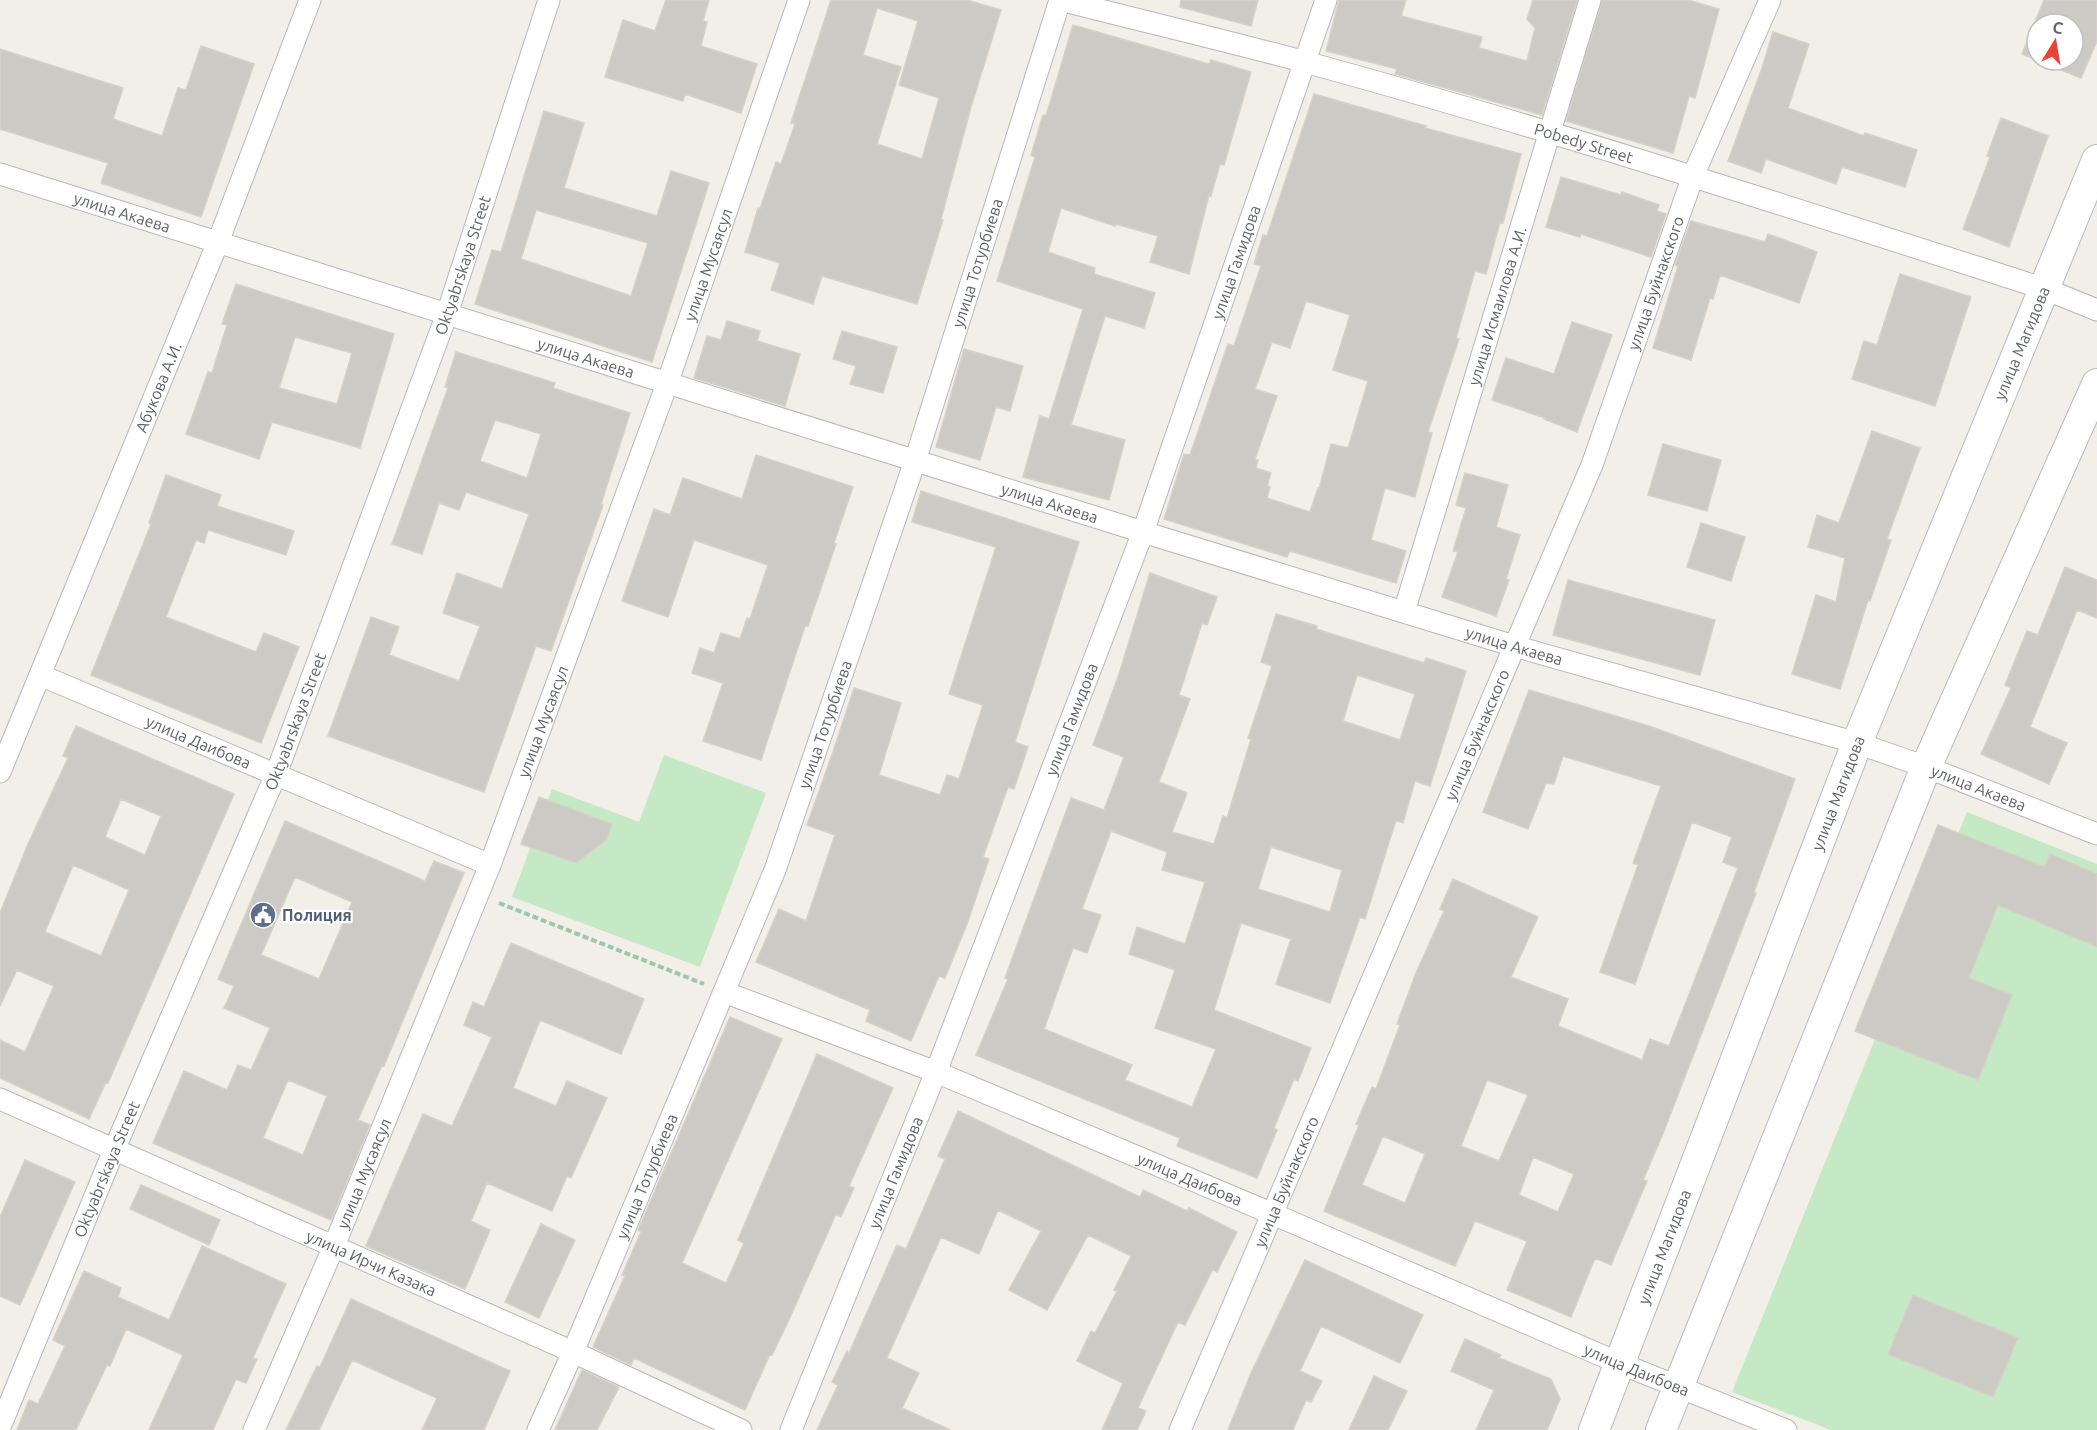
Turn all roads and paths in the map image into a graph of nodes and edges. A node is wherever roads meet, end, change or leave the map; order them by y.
1 (310, 0) edge
2 (549, 0) edge
3 (799, 0) edge
4 (1060, 0) edge
5 (1326, 0) edge
6 (1590, 0) edge
7 (1767, 1) edge
8 (1304, 62) junction
9 (1551, 133) junction
10 (2097, 160) edge
11 (0, 174) edge
12 (1693, 176) junction
13 (218, 242) junction
14 (2045, 289) junction
15 (2097, 310) edge
16 (447, 314) junction
17 (668, 384) junction
18 (2097, 384) edge
19 (915, 461) junction
20 (1143, 532) junction
21 (1404, 612) junction
22 (1514, 646) junction
23 (40, 675) junction
24 (1857, 743) junction
25 (1926, 767) junction
26 (0, 772) edge
27 (276, 774) junction
28 (2097, 834) edge
29 (490, 865) junction
30 (478, 895) junction
31 (724, 992) junction
32 (936, 1072) junction
33 (0, 1099) edge
34 (114, 1150) junction
35 (1273, 1214) junction
36 (334, 1246) junction
37 (573, 1352) junction
38 (1619, 1363) junction
39 (1679, 1386) junction
40 (0, 1427) edge
41 (254, 1430) edge
42 (538, 1430) edge
43 (741, 1430) edge
44 (791, 1430) edge
45 (1180, 1430) edge
46 (1594, 1430) edge
47 (1661, 1430) edge
48 (1786, 1430) edge

1 - 13 street, Абукова А.И.
2 - 16 street, Oktyabrskaya Street
3 - 17 street, улица Мусаясул
4 - 8 street, Pobedy Street
4 - 19 street, улица Тотурбиева
5 - 8 street, улица Гамидова
6 - 9 street, улица Исмаилова А.И.
7 - 12 street, улица Буйнакского
8 - 9 street, Pobedy Street
8 - 20 street, улица Гамидова
9 - 12 street, Pobedy Street
9 - 21 street, улица Исмаилова А.И.
10 - 14 main road, улица Магидова
11 - 13 street, улица Акаева
12 - 14 street, Pobedy Street
12 - 22 street, улица Буйнакского
13 - 16 street, улица Акаева
13 - 23 street, Абукова А.И.
14 - 15 street, Pobedy Street
14 - 24 main road, улица Магидова
16 - 17 street, улица Акаева
16 - 27 street, Oktyabrskaya Street
17 - 19 street, улица Акаева
17 - 29 street, улица Мусаясул
18 - 25 main road
19 - 20 street, улица Акаева
19 - 31 street, улица Тотурбиева
20 - 21 street, улица Акаева
20 - 32 street, улица Гамидова
21 - 22 street, улица Акаева
22 - 24 street, улица Акаева
22 - 35 street, улица Буйнакского
23 - 26 street, Абукова А.И.
23 - 27 street, улица Даибова
24 - 25 street, улица Акаева
24 - 38 main road, улица Магидова
25 - 28 street, улица Акаева
25 - 39 main road
27 - 29 street, улица Даибова
27 - 34 street, Oktyabrskaya Street
29 - 30 street, улица Мусаясул
30 - 31 path
30 - 36 street, улица Мусаясул
31 - 32 street, улица Даибова
31 - 37 street, улица Тотурбиева
32 - 35 street, улица Даибова
32 - 44 street, улица Гамидова
33 - 34 street, улица Ирчи Казака
34 - 36 street, улица Ирчи Казака
34 - 40 street, Oktyabrskaya Street
35 - 38 street, улица Даибова
35 - 45 street, улица Буйнакского
36 - 37 street, улица Ирчи Казака
36 - 41 street, улица Мусаясул
37 - 42 street, улица Тотурбиева
37 - 43 street, улица Ирчи Казака
38 - 39 street, улица Даибова
38 - 46 main road, улица Магидова
39 - 47 main road
39 - 48 street, улица Даибова

